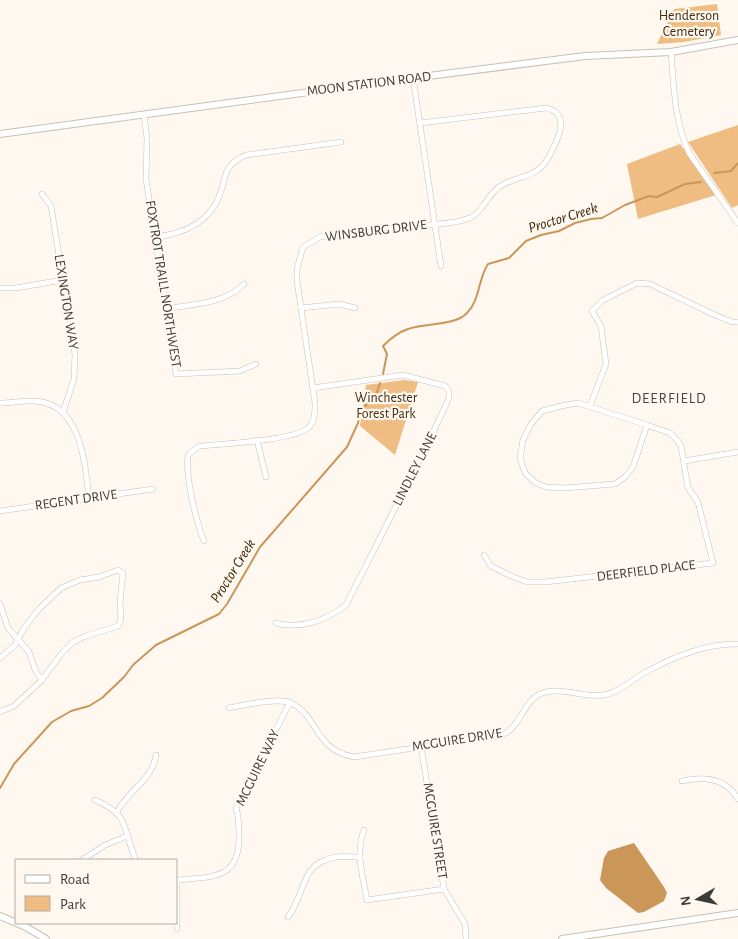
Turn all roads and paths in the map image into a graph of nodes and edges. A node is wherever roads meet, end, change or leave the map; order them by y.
1 (738, 40) edge
2 (671, 52) junction
3 (413, 78) junction
4 (144, 115) junction
5 (420, 123) junction
6 (0, 134) edge
7 (341, 142) dead end
8 (42, 194) dead end
9 (738, 223) edge
10 (434, 224) junction
11 (155, 238) junction
12 (441, 266) dead end
13 (62, 280) junction
14 (244, 284) dead end
15 (0, 288) edge
16 (166, 308) junction
17 (302, 308) junction
18 (356, 308) dead end
19 (738, 322) edge
20 (256, 364) dead end
21 (313, 388) junction
22 (0, 404) edge
23 (590, 406) junction
24 (63, 412) junction
25 (648, 425) junction
26 (257, 440) junction
27 (738, 452) edge
28 (684, 461) junction
29 (266, 478) dead end
30 (153, 489) dead end
31 (89, 499) junction
32 (0, 511) edge
33 (204, 541) dead end
34 (484, 555) dead end
35 (0, 604) edge
36 (276, 623) dead end
37 (18, 639) junction
38 (738, 644) edge
39 (0, 658) edge
40 (42, 680) junction
41 (290, 702) junction
42 (229, 708) dead end
43 (0, 712) edge
44 (421, 746) junction
45 (156, 755) dead end
46 (682, 781) dead end
47 (738, 799) edge
48 (94, 800) dead end
49 (117, 812) junction
50 (364, 830) dead end
51 (127, 836) junction
52 (360, 857) junction
53 (84, 859) edge
54 (136, 859) edge
55 (178, 880) edge
56 (444, 889) junction
57 (738, 913) edge
58 (0, 916) edge
59 (288, 917) dead end
60 (15, 922) edge
61 (19, 924) edge
62 (177, 924) edge
63 (177, 929) dead end
64 (46, 939) edge
65 (466, 939) edge
66 (562, 939) edge

1 - 2 street, MOON STATION ROAD
2 - 3 street, MOON STATION ROAD
2 - 9 street
3 - 4 street, MOON STATION ROAD
3 - 5 street
4 - 6 street, MOON STATION ROAD
4 - 11 street, FOXTROT TRAILL NORTHWEST
5 - 10 street
5 - 10 street, WINSBURG DRIVE
7 - 11 street
8 - 13 street, LEXINGTON WAY
10 - 12 street
10 - 17 street, WINSBURG DRIVE
11 - 16 street, FOXTROT TRAILL NORTHWEST
13 - 15 street
13 - 24 street, LEXINGTON WAY
14 - 16 street
16 - 20 street, FOXTROT TRAILL NORTHWEST
17 - 18 street
17 - 21 street, WINSBURG DRIVE
19 - 23 street
21 - 26 street, WINSBURG DRIVE
21 - 36 street, LINDLEY LANE
22 - 24 street
23 - 25 street, DEERFIELD PLACE
23 - 25 street, DEERFIELD PLACE
24 - 31 street
25 - 28 street, DEERFIELD PLACE
26 - 29 street
26 - 33 street, WINSBURG DRIVE
27 - 28 street
28 - 34 street, DEERFIELD PLACE
30 - 31 street, REGENT DRIVE
31 - 32 street, REGENT DRIVE
35 - 37 street
37 - 39 street
37 - 40 street
37 - 40 street
38 - 44 street, MCGUIRE DRIVE
40 - 43 street
41 - 42 street
41 - 44 street, MCGUIRE DRIVE
41 - 55 street, MCGUIRE WAY
44 - 56 street, MCGUIRE STREET
45 - 49 street
46 - 47 street
48 - 49 street
49 - 51 street
50 - 52 street
51 - 53 street
51 - 54 street
52 - 56 street
52 - 59 street
56 - 65 street, MCGUIRE STREET
57 - 66 street
58 - 60 street
61 - 64 street
62 - 63 street

